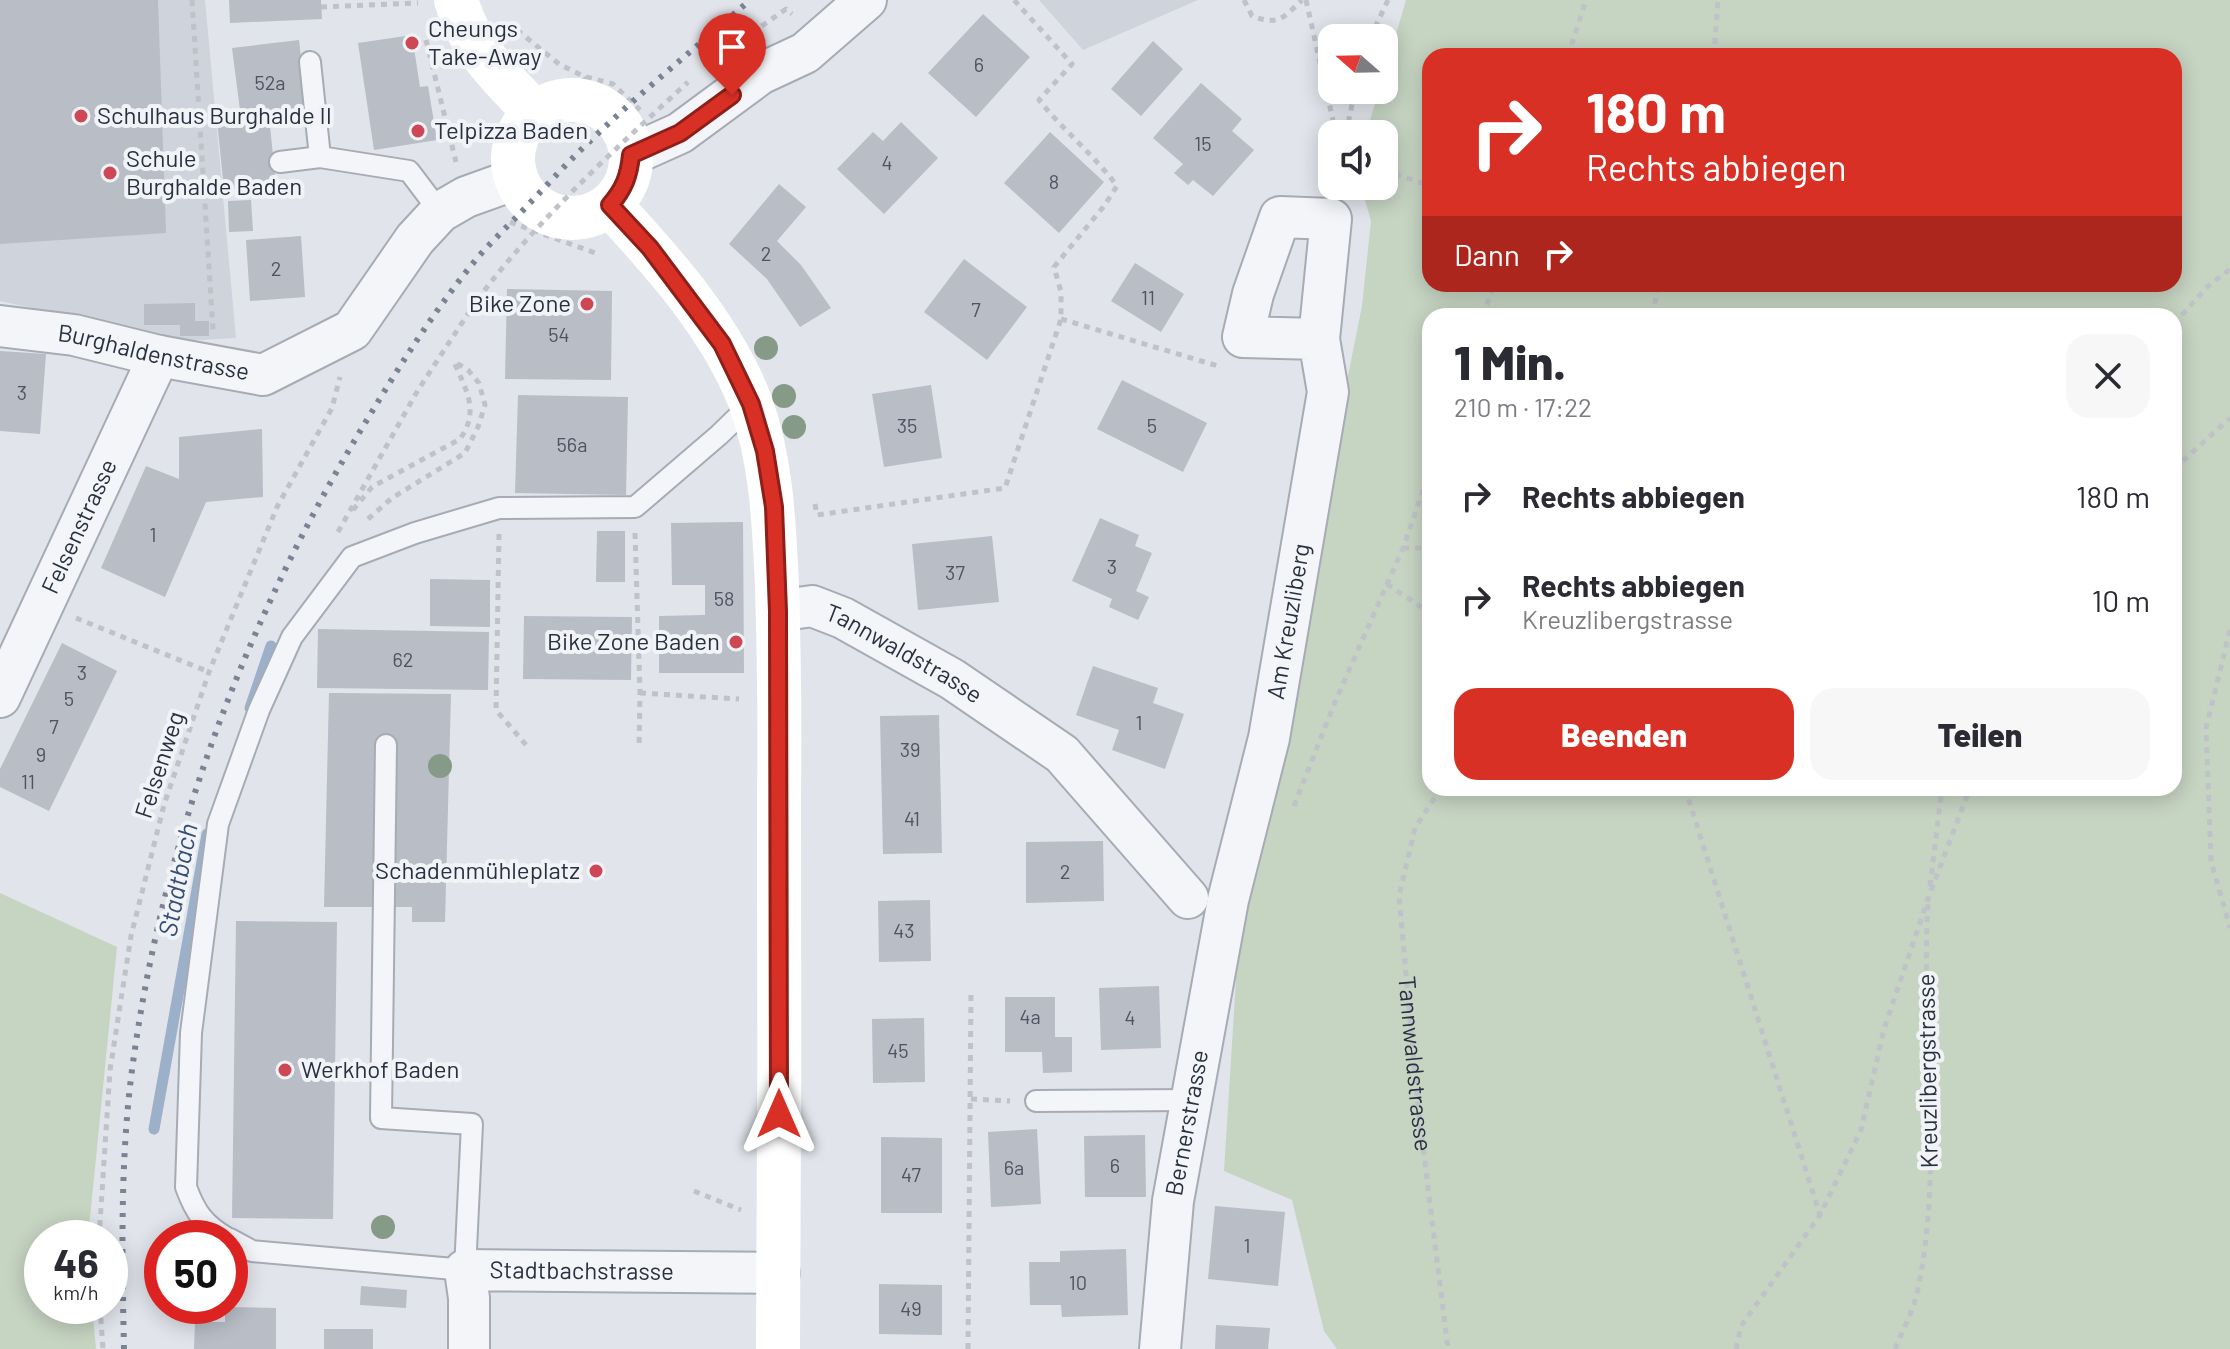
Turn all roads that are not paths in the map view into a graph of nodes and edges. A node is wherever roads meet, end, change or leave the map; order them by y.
1 (866, 0) edge
2 (428, 5) edge
3 (310, 62) dead end
4 (534, 112) junction
5 (631, 155) junction
6 (320, 157) junction
7 (280, 162) dead end
8 (509, 200) junction
9 (610, 205) junction
10 (440, 212) junction
11 (0, 326) edge
12 (1319, 339) junction
13 (159, 356) junction
14 (751, 404) junction
15 (778, 611) junction
16 (0, 697) edge
17 (386, 745) dead end
18 (1188, 898) dead end
19 (1228, 900) joint
20 (1191, 1100) junction
21 (1036, 1101) road end
22 (203, 1220) edge
23 (248, 1249) edge
24 (465, 1270) junction
25 (779, 1273) junction
26 (469, 1349) edge
27 (778, 1349) edge
28 (1160, 1349) edge

1 - 5 street
2 - 4 main road
3 - 6 lane
4 - 5 main road
4 - 8 main road
5 - 9 main road
6 - 7 lane
6 - 10 lane
8 - 9 main road
8 - 10 street, Burghaldenstrasse
9 - 14 main road
10 - 13 street, Burghaldenstrasse
11 - 13 street, Burghaldenstrasse
12 - 12 street, Am Kreuzliberg
12 - 19 street, Am Kreuzliberg
13 - 16 street, Felsenstrasse
14 - 15 main road
14 - 22 lane
15 - 18 street, Tannwaldstrasse
15 - 25 main road
17 - 24 lane
19 - 20 street, Bernerstrasse
20 - 21 lane
20 - 28 street, Bernerstrasse
23 - 24 lane
24 - 25 street, Stadtbachstrasse
24 - 26 street, Stadtbachstrasse
25 - 27 main road

